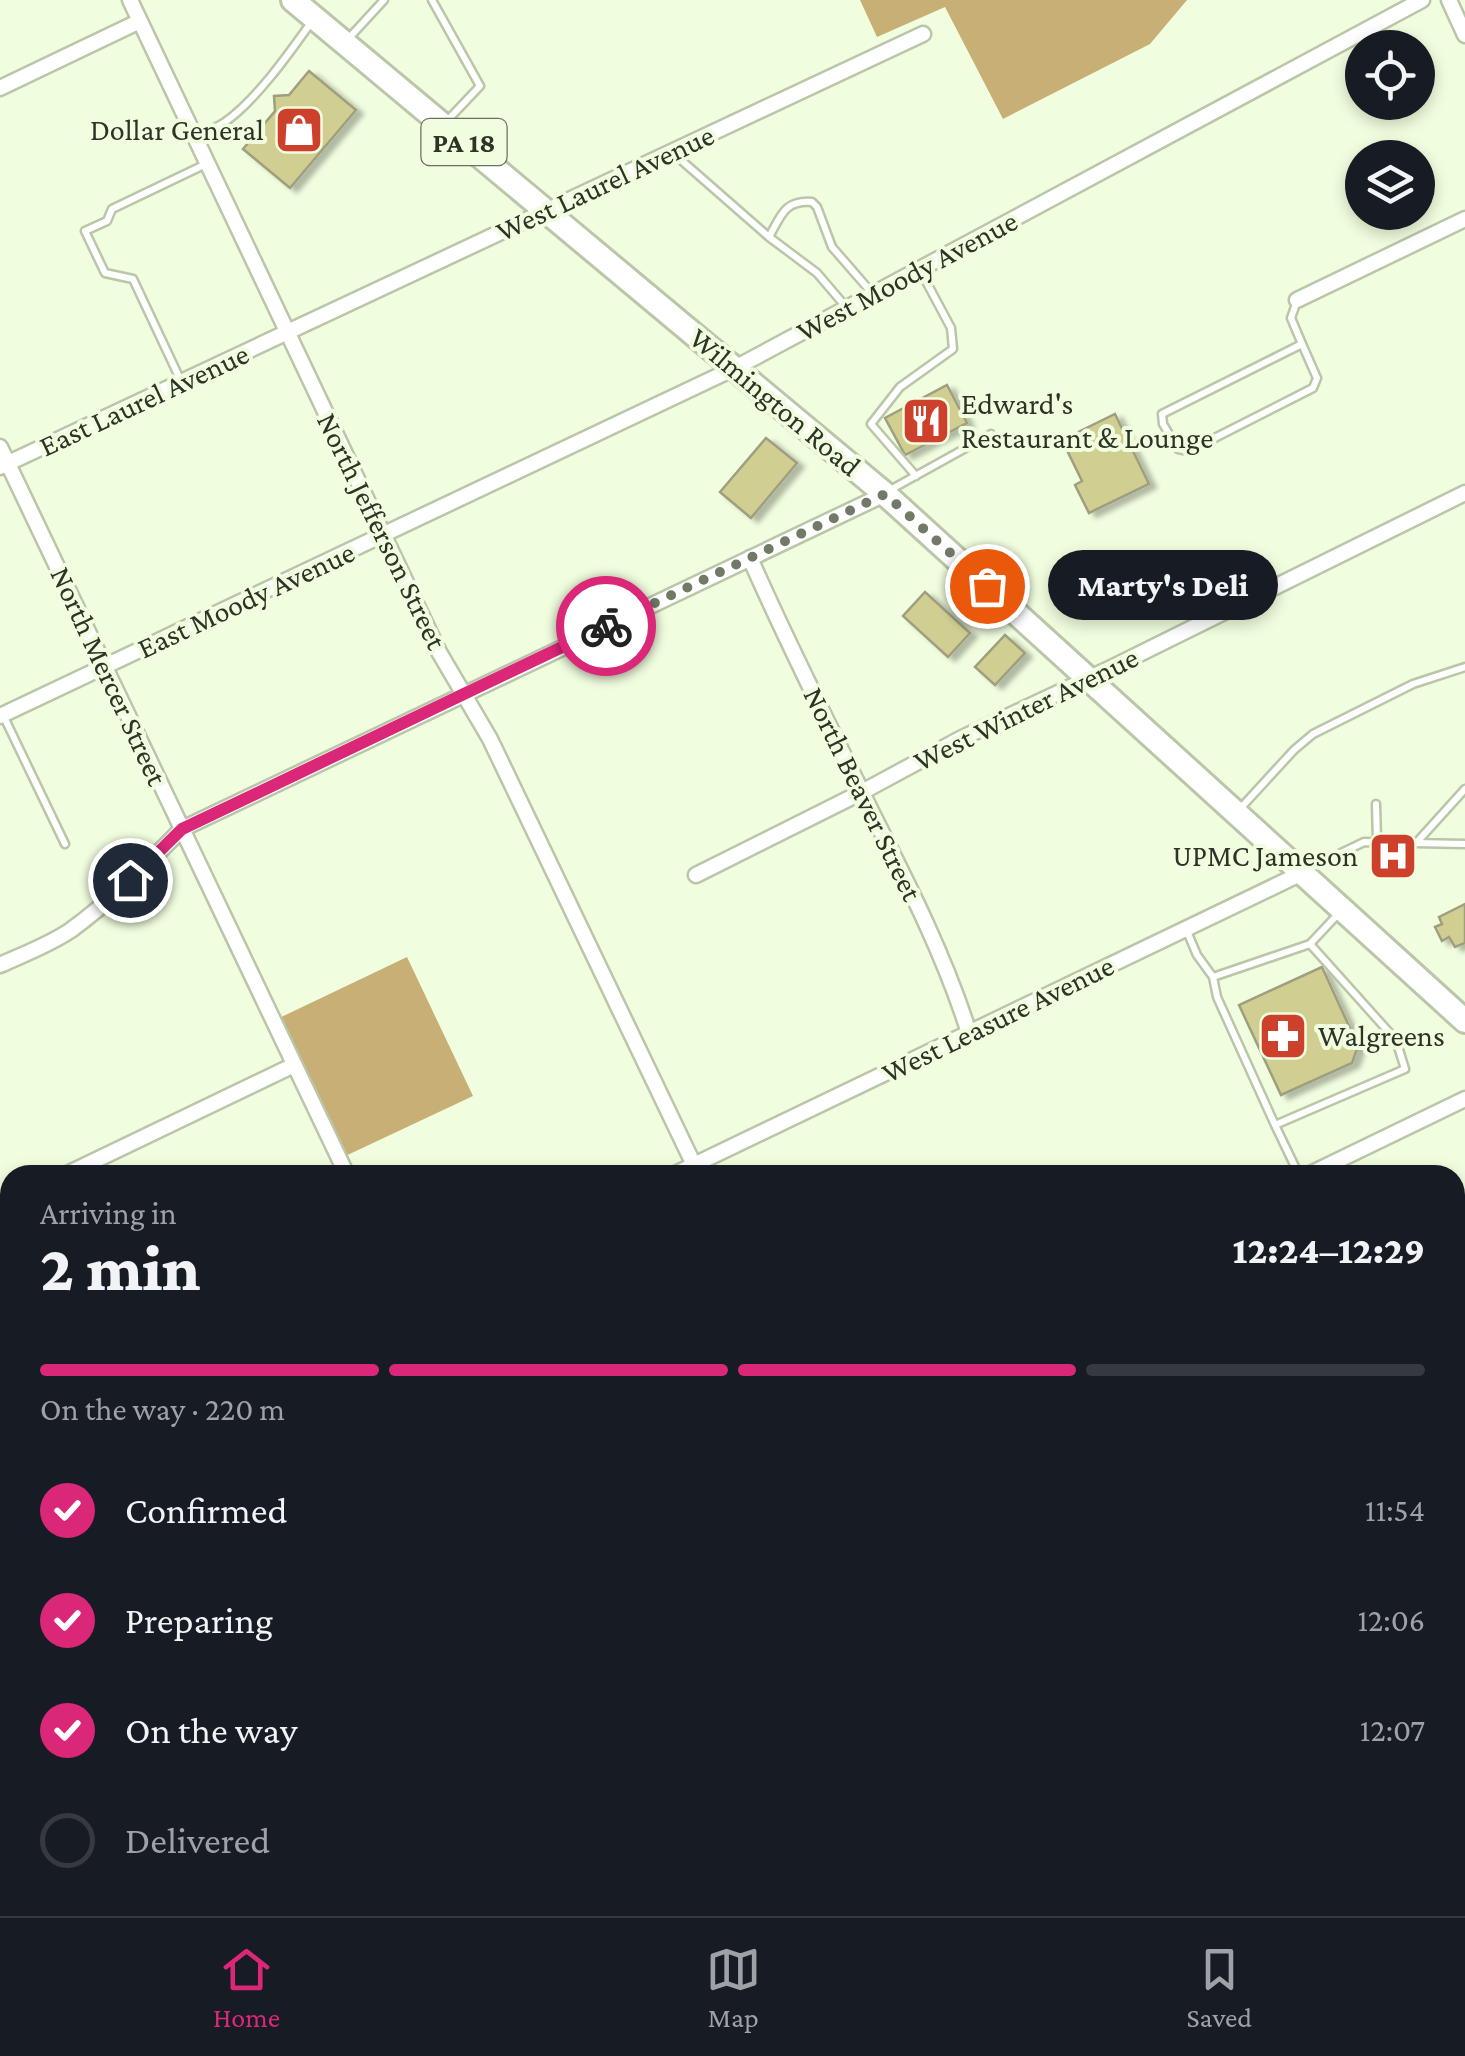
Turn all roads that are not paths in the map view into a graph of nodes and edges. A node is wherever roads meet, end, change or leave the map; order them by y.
1 (130, 0) edge
2 (293, 0) edge
3 (384, 0) edge
4 (432, 0) edge
5 (1422, 0) edge
6 (1448, 0) edge
7 (314, 17) junction
8 (140, 21) junction
9 (923, 34) dead end
10 (1465, 34) edge
11 (344, 43) junction
12 (0, 88) edge
13 (443, 125) junction
14 (195, 137) junction
15 (671, 152) junction
16 (208, 164) junction
17 (546, 211) junction
18 (1465, 219) edge
19 (769, 237) junction
20 (919, 269) junction
21 (873, 294) junction
22 (1297, 300) joint
23 (847, 308) junction
24 (287, 332) junction
25 (1302, 344) junction
26 (735, 368) junction
27 (182, 382) junction
28 (990, 434) dead end
29 (0, 447) edge
30 (4, 465) edge
31 (916, 476) junction
32 (1465, 493) edge
33 (885, 494) junction
34 (384, 536) junction
35 (750, 558) junction
36 (104, 667) junction
37 (1465, 667) edge
38 (1089, 679) junction
39 (464, 694) junction
40 (1, 713) edge
41 (1465, 789) edge
42 (862, 792) junction
43 (1376, 804) dead end
44 (1236, 813) junction
45 (182, 829) junction
46 (1377, 842) junction
47 (1416, 843) junction
48 (65, 844) dead end
49 (1465, 844) edge
50 (1302, 873) junction
51 (696, 875) dead end
52 (1342, 910) junction
53 (1186, 928) junction
54 (1310, 944) junction
55 (0, 966) edge
56 (1213, 977) junction
57 (1465, 1021) edge
58 (969, 1033) junction
59 (294, 1064) junction
60 (1465, 1100) edge
61 (1275, 1125) junction
62 (86, 1165) edge
63 (342, 1165) edge
64 (694, 1165) joint
65 (1294, 1165) edge
66 (1329, 1165) edge

1 - 8 street, North Jefferson Street
2 - 7 main road, Wilmington Road / PA 18
3 - 11 lane
4 - 13 lane
5 - 20 street, West Moody Avenue
6 - 10 street
7 - 11 main road, Wilmington Road / PA 18
7 - 14 lane
8 - 12 street
8 - 14 street, North Jefferson Street
9 - 15 street, West Laurel Avenue
11 - 13 main road, Wilmington Road / PA 18
13 - 17 main road, Wilmington Road / PA 18
14 - 16 street, North Jefferson Street
15 - 17 street, West Laurel Avenue
15 - 19 lane
16 - 24 street, North Jefferson Street
16 - 27 lane
17 - 24 street, West Laurel Avenue
17 - 26 main road, Wilmington Road / PA 18
18 - 22 street
19 - 21 lane
19 - 23 lane
20 - 21 street, West Moody Avenue
20 - 31 lane
21 - 23 street, West Moody Avenue
22 - 25 lane
23 - 26 street, West Moody Avenue
24 - 27 street, East Laurel Avenue
24 - 34 street, North Jefferson Street
25 - 25 lane
26 - 33 main road, Wilmington Road / PA 18
26 - 34 street, West Moody Avenue
27 - 30 street, East Laurel Avenue
28 - 31 lane
29 - 30 street, North Mercer Street
30 - 36 street, North Mercer Street
31 - 33 lane
32 - 38 street, West Winter Avenue
33 - 35 street
33 - 38 main road, Wilmington Road / PA 18
34 - 36 street, East Moody Avenue
34 - 39 street, North Jefferson Street
35 - 39 street
35 - 42 street, North Beaver Street
36 - 40 street, East Moody Avenue
36 - 45 street, North Mercer Street
37 - 44 lane
38 - 42 street, West Winter Avenue
38 - 44 main road, Wilmington Road / PA 18
39 - 45 street
39 - 64 street, North Jefferson Street
40 - 48 lane
41 - 47 lane
42 - 51 street, West Winter Avenue
42 - 58 street, North Beaver Street
43 - 46 lane
44 - 50 main road, Wilmington Road / PA 18
45 - 55 street
45 - 59 street, North Mercer Street
46 - 47 lane
46 - 50 lane
47 - 49 lane
50 - 52 main road, Wilmington Road / PA 18
50 - 53 street, West Leasure Avenue
52 - 54 lane
52 - 57 main road, Wilmington Road / PA 18
53 - 56 lane
53 - 58 street, West Leasure Avenue
54 - 56 lane
54 - 61 lane
56 - 61 lane
58 - 64 street, West Leasure Avenue
59 - 62 street
59 - 63 street, North Mercer Street
60 - 66 street
61 - 65 lane

